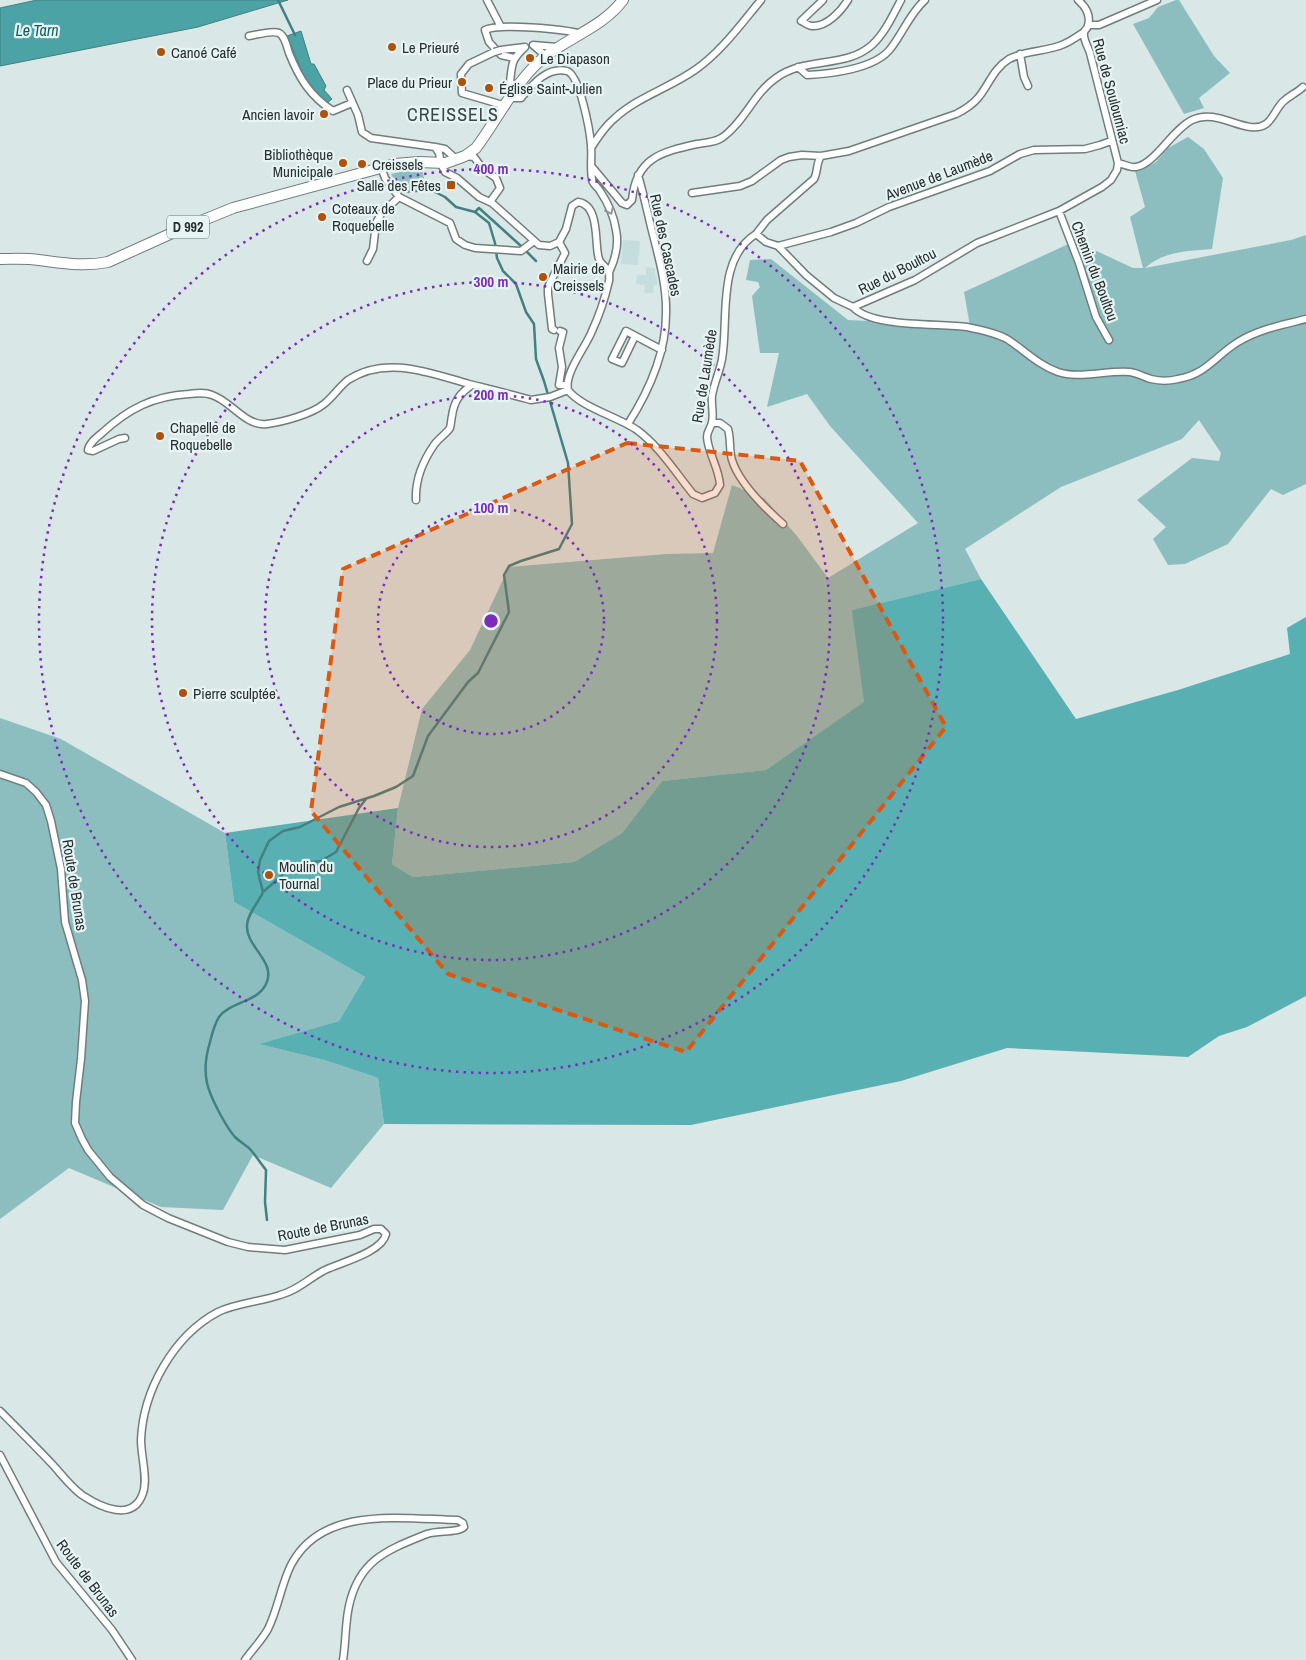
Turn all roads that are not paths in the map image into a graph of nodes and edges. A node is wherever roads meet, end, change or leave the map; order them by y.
1 (487, 0) edge
2 (761, 0) edge
3 (823, 0) edge
4 (848, 0) edge
5 (901, 0) edge
6 (925, 0) edge
7 (1078, 0) edge
8 (1157, 0) edge
9 (619, 1) edge
10 (1088, 25) junction
11 (501, 27) junction
12 (587, 31) junction
13 (1084, 32) junction
14 (249, 36) dead end
15 (533, 45) junction
16 (525, 47) junction
17 (558, 48) junction
18 (1020, 54) junction
19 (546, 56) junction
20 (514, 58) junction
21 (798, 67) junction
22 (1028, 86) dead end
23 (1304, 86) dead end
24 (517, 88) junction
25 (347, 90) dead end
26 (508, 102) junction
27 (352, 103) junction
28 (1111, 141) junction
29 (434, 147) junction
30 (591, 148) junction
31 (821, 156) junction
32 (465, 158) junction
33 (1118, 162) junction
34 (443, 164) junction
35 (381, 168) junction
36 (592, 168) junction
37 (638, 175) junction
38 (692, 193) dead end
39 (399, 197) junction
40 (490, 202) junction
41 (1059, 211) junction
42 (756, 234) junction
43 (534, 241) junction
44 (559, 242) junction
45 (778, 246) junction
46 (0, 259) edge
47 (367, 261) dead end
48 (609, 272) junction
49 (853, 306) junction
50 (1306, 319) edge
51 (636, 336) junction
52 (1109, 340) dead end
53 (662, 350) junction
54 (472, 385) junction
55 (567, 388) junction
56 (629, 423) junction
57 (712, 423) junction
58 (125, 438) dead end
59 (416, 500) dead end
60 (783, 524) dead end
61 (0, 774) edge
62 (0, 1411) edge
63 (0, 1455) edge
64 (132, 1660) edge
65 (245, 1660) edge
66 (343, 1660) edge

1 - 11 street
2 - 30 street
3 - 4 street
5 - 21 street
6 - 21 street
7 - 10 street, Rue de Souloumiac
8 - 10 street
9 - 12 main road, D 992
10 - 13 street, Rue de Souloumiac
11 - 12 street
11 - 20 street
12 - 17 main road, D 992
13 - 18 street
13 - 28 street, Rue de Souloumiac
14 - 27 street
15 - 16 street
15 - 17 street
15 - 19 street
16 - 20 street
16 - 26 street, bridge
17 - 19 main road, D 992
18 - 22 street
18 - 31 street
19 - 24 main road, D 992
20 - 24 street
21 - 37 street
23 - 33 street
24 - 26 main road, D 992
25 - 27 street
26 - 30 street
26 - 32 main road, D 992
27 - 29 street
28 - 33 street, Rue de Souloumiac
28 - 45 street, Avenue de Laumède
29 - 32 street
29 - 34 street
30 - 36 street
31 - 38 street
31 - 42 street
32 - 34 main road, D 992
32 - 34 main road, D 992
32 - 40 street
33 - 41 street, Rue du Boultou
34 - 35 main road, D 992
34 - 40 street
35 - 39 street
35 - 46 main road, D 992
36 - 37 street
36 -> 48 street
37 - 53 street, Rue des Cascades
39 - 43 street
39 - 47 street
40 - 43 street
41 - 49 street, Rue du Boultou
41 - 52 street, Chemin du Boultou
42 - 45 street, Rue du Boultou
42 - 57 street, Rue de Laumède
43 - 44 street
44 - 48 street
44 - 55 street
45 - 49 street, Rue du Boultou
48 - 55 street
49 - 50 street
51 - 51 street
51 - 53 street
53 - 56 street, Rue des Cascades
54 - 55 street
54 - 58 street
54 - 59 street
55 - 56 street
56 - 57 street, Rue de Laumède
57 - 60 street
61 - 62 street, Route de Brunas
63 - 64 street, Route de Brunas
65 - 66 street

